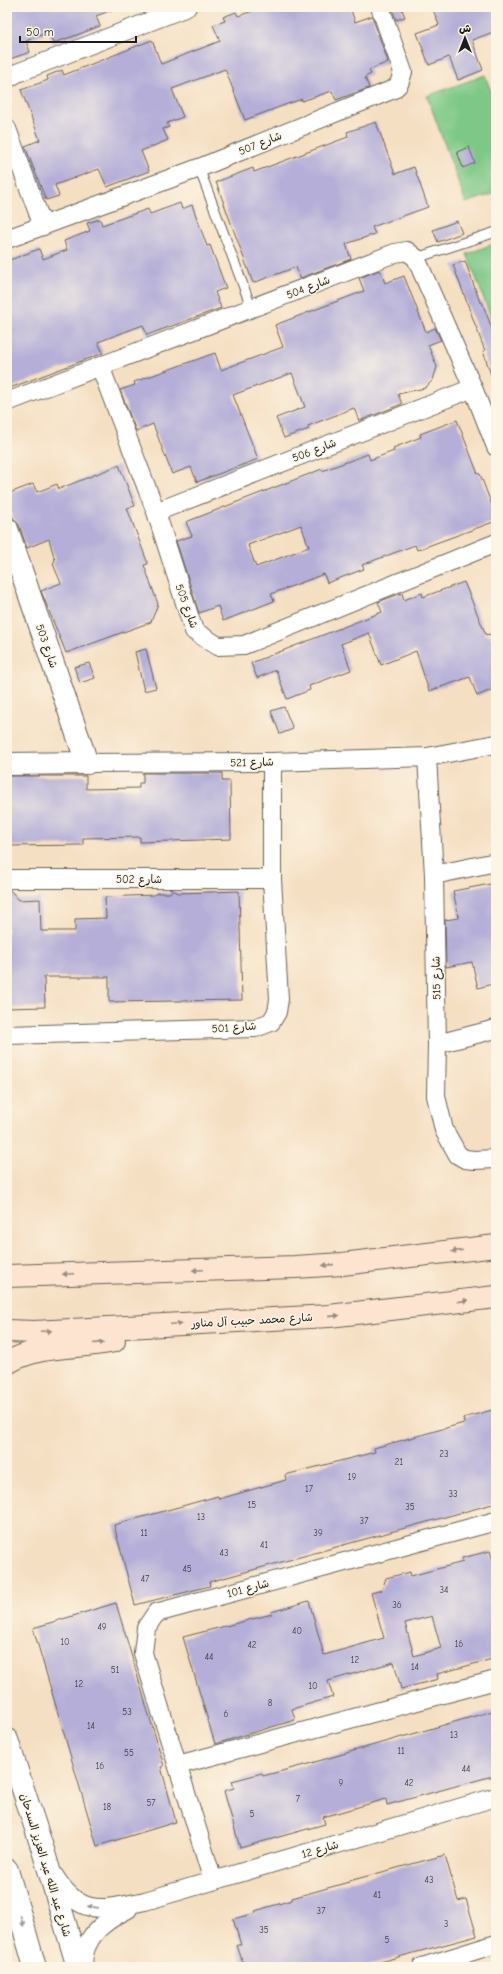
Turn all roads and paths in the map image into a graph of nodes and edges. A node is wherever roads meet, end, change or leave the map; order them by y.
1 (187, 7) edge
2 (380, 7) edge
3 (7, 79) edge
4 (7, 129) edge
5 (198, 168) junction
6 (43, 226) junction
7 (496, 232) edge
8 (7, 239) edge
9 (416, 258) junction
10 (252, 309) junction
11 (100, 366) junction
12 (473, 388) junction
13 (7, 402) edge
14 (496, 447) edge
15 (156, 512) junction
16 (7, 529) edge
17 (496, 543) edge
18 (496, 744) edge
19 (427, 757) junction
20 (272, 762) junction
21 (87, 763) junction
22 (7, 764) edge
23 (496, 862) edge
24 (434, 876) junction
25 (7, 879) edge
26 (272, 879) junction
27 (496, 1029) edge
28 (7, 1035) edge
29 (437, 1044) junction
30 (496, 1159) edge
31 (496, 1246) edge
32 (7, 1276) edge
33 (496, 1297) edge
34 (150, 1326) junction
35 (7, 1331) edge
36 (7, 1363) edge
37 (496, 1521) edge
38 (496, 1680) edge
39 (7, 1740) edge
40 (178, 1765) junction
41 (496, 1797) edge
42 (43, 1850) junction
43 (7, 1870) edge
44 (213, 1881) junction
45 (145, 1901) junction
46 (496, 1944) edge
47 (442, 1964) edge
48 (35, 1967) edge
49 (78, 1967) edge
50 (84, 1967) edge
51 (422, 1967) edge

1 - 3 street
2 - 5 street, شارع 507
4 - 6 street
5 - 6 street, شارع 507
5 - 10 lane
6 - 8 street, شارع 507
7 - 9 lane
9 - 10 street, شارع 504
9 - 12 street
10 - 11 street, شارع 504
11 - 13 street, شارع 504
11 - 15 street, شارع 505
12 - 14 street
12 - 15 street, شارع 506
15 - 17 street, شارع 505
16 - 21 street, شارع 503
18 - 19 street, شارع 521
19 - 20 street, شارع 521
19 - 24 street, شارع 515
20 - 21 street, شارع 521
20 - 26 street, شارع 501
21 - 22 street, شارع 521
23 - 24 street
24 - 29 street, شارع 515
25 - 26 street, شارع 502
26 - 28 street, شارع 501
27 - 29 street
29 - 30 street, شارع 515
31 -> 32 main road
34 -> 33 main road, شارع محمد حبيب آل مناور
35 -> 34 main road, شارع محمد حبيب آل مناور
36 -> 34 main road
37 - 40 street, شارع 101
38 - 40 street
39 - 42 street, شارع عبد الله عبد العزيز السدحان
40 - 44 street, شارع 101
41 - 44 street, شارع 12
45 -> 42 street, شارع 12
42 - 49 street, شارع عبد الله عبد العزيز السدحان
43 -> 48 street
44 - 45 street, شارع 12
45 - 50 street, شارع 12
46 - 47 street
47 - 51 street

